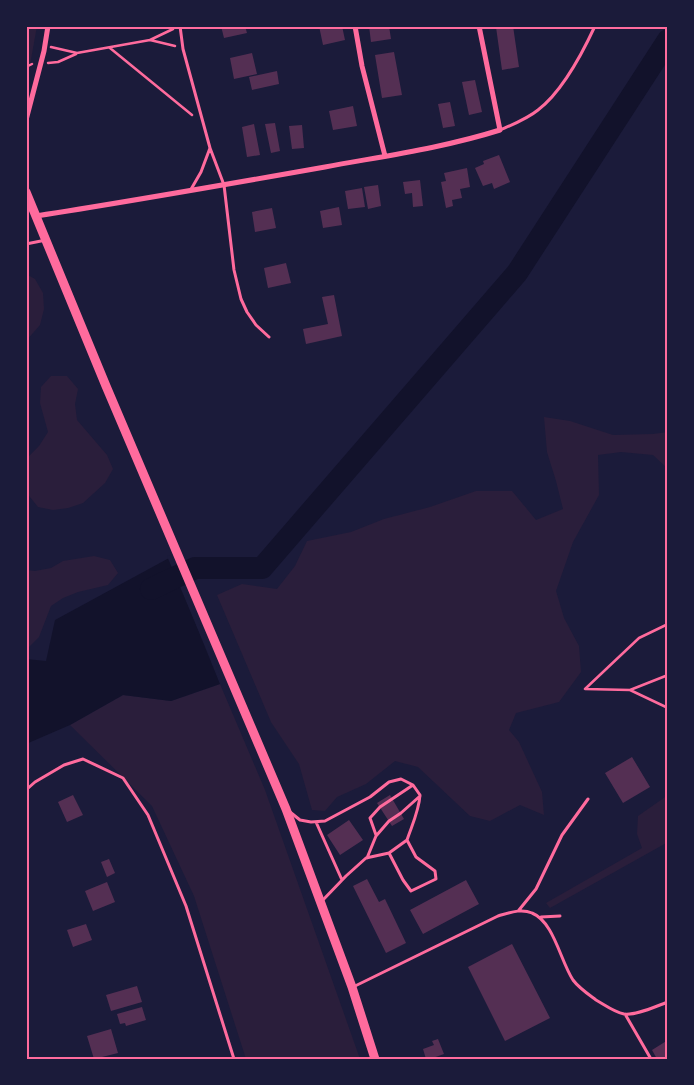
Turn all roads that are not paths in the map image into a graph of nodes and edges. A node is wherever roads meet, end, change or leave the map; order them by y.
1 (48, 26) edge
2 (179, 26) edge
3 (355, 26) edge
4 (479, 26) edge
5 (595, 26) edge
6 (26, 118) edge
7 (500, 130) junction
8 (210, 148) junction
9 (385, 156) junction
10 (224, 185) junction
11 (190, 192) junction
12 (27, 194) edge
13 (36, 216) junction
14 (46, 240) junction
15 (26, 244) edge
16 (269, 337) dead end
17 (413, 785) junction
18 (26, 790) edge
19 (420, 795) junction
20 (588, 799) dead end
21 (286, 809) junction
22 (316, 822) junction
23 (376, 836) junction
24 (407, 840) junction
25 (389, 852) junction
26 (366, 858) junction
27 (342, 880) junction
28 (321, 902) junction
29 (518, 911) junction
30 (560, 916) dead end
31 (540, 918) junction
32 (352, 988) junction
33 (668, 1002) edge
34 (625, 1014) junction
35 (234, 1059) edge
36 (375, 1059) edge
37 (651, 1059) edge

1 - 6 street
2 - 8 lane
3 - 9 street
4 - 7 street
5 - 7 lane
7 - 9 street
8 - 10 lane
8 - 11 lane
9 - 10 street
10 - 11 street
10 - 16 lane
11 - 13 street
12 - 13 main road
13 - 14 main road
14 - 15 lane
14 - 21 main road
17 - 19 lane
17 - 22 lane
17 - 23 lane
18 - 35 lane
19 - 23 lane
19 - 24 lane
20 - 29 lane
21 - 22 lane
21 - 28 main road
22 - 27 lane
23 - 26 lane
24 - 25 lane
24 - 25 lane
25 - 26 lane
26 - 27 lane
27 - 28 lane
28 - 32 main road
29 - 31 lane
29 - 32 lane
30 - 31 lane
31 - 34 lane
32 - 36 main road
33 - 34 lane
34 - 37 lane

